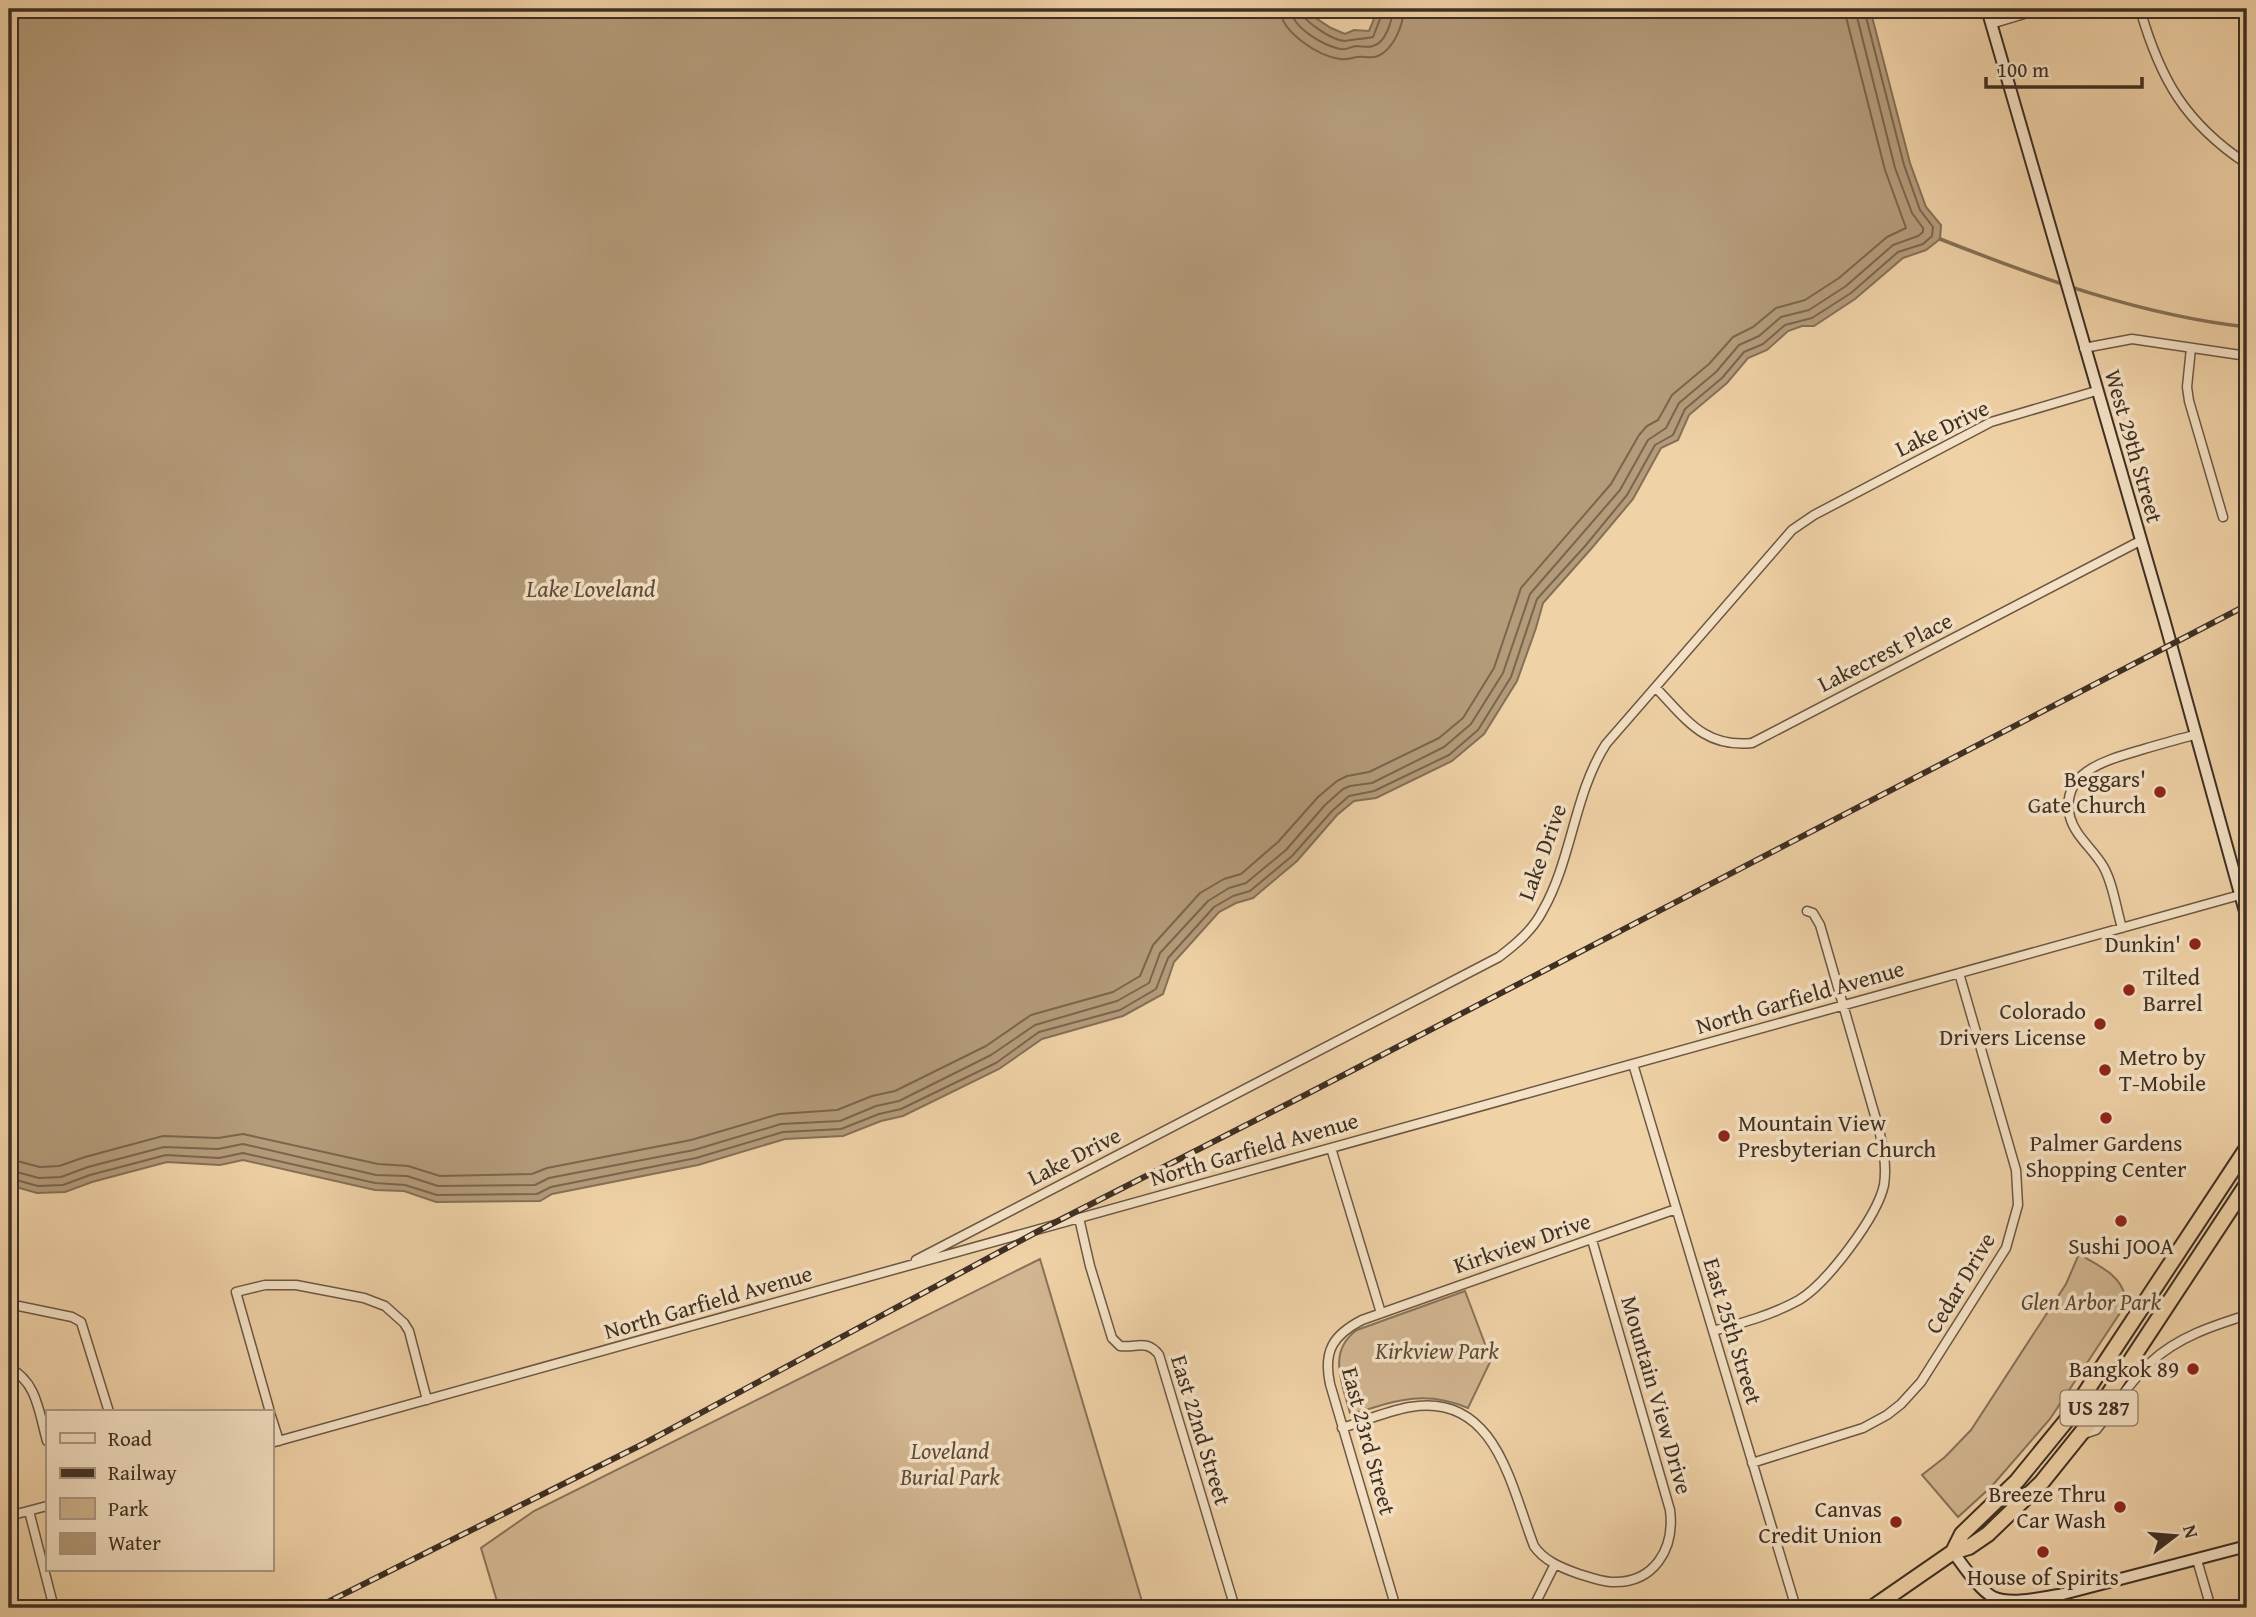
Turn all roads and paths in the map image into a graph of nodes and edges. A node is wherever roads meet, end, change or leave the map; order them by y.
1 (1987, 9) edge
2 (2041, 9) edge
3 (2140, 9) edge
4 (1991, 24) junction
5 (2247, 164) edge
6 (2084, 348) junction
7 (2190, 348) junction
8 (2247, 356) edge
9 (2096, 391) junction
10 (2223, 517) dead end
11 (2140, 541) junction
12 (1656, 688) junction
13 (2196, 735) junction
14 (2243, 894) edge
15 (1807, 911) dead end
16 (2247, 919) edge
17 (2122, 928) junction
18 (1959, 973) junction
19 (1842, 1006) junction
20 (1633, 1064) junction
21 (2247, 1147) edge
22 (1331, 1148) junction
23 (2247, 1184) edge
24 (2247, 1196) edge
25 (1676, 1209) junction
26 (1079, 1218) junction
27 (2213, 1233) junction
28 (1592, 1240) junction
29 (908, 1266) junction
30 (9, 1304) edge
31 (1381, 1313) junction
32 (2247, 1315) edge
33 (1713, 1331) junction
34 (9, 1367) edge
35 (427, 1400) junction
36 (108, 1410) edge
37 (270, 1410) edge
38 (1342, 1428) junction
39 (2081, 1435) junction
40 (46, 1437) edge
41 (275, 1442) edge
42 (1752, 1462) junction
43 (46, 1506) edge
44 (29, 1511) junction
45 (9, 1516) edge
46 (2247, 1546) edge
47 (1953, 1552) junction
48 (2197, 1560) junction
49 (1555, 1564) junction
50 (54, 1608) edge
51 (1235, 1608) edge
52 (1396, 1608) edge
53 (1533, 1608) edge
54 (1796, 1608) edge
55 (1872, 1608) edge
56 (2211, 1608) edge

1 - 4 main road, West 29th Street
2 - 4 street
3 - 5 street
4 - 6 main road, West 29th Street
6 - 7 street
6 - 9 main road, West 29th Street
7 - 8 street
7 - 10 street
9 - 11 main road, West 29th Street
9 - 12 street, Lake Drive
11 - 12 street, Lakecrest Place
11 - 13 main road, West 29th Street
12 - 29 street, Lake Drive
13 - 14 main road, West 29th Street
13 - 17 street
14 - 16 main road, West 29th Street
14 - 17 street, North Garfield Avenue
15 - 19 street
17 - 18 street, North Garfield Avenue
18 - 19 street, North Garfield Avenue
18 - 42 street, Cedar Drive
19 - 20 street, North Garfield Avenue
19 - 33 street
20 - 22 street, North Garfield Avenue
20 - 25 street, East 25th Street
21 - 47 highway, US 287
22 - 26 street, North Garfield Avenue
22 - 31 street
23 - 27 highway, US 287
24 - 27 highway
25 - 28 street, Kirkview Drive
25 - 33 street, East 25th Street
26 - 29 street, North Garfield Avenue
26 - 51 street, East 22nd Street
27 - 39 highway, US 287
28 - 31 street, Kirkview Drive
28 - 49 street, Mountain View Drive
29 - 35 street, North Garfield Avenue
30 - 36 street
31 - 38 street, East 23rd Street
32 - 39 street
33 - 42 street, East 25th Street
34 - 40 street
35 - 37 street
35 - 41 street, North Garfield Avenue
38 - 49 street, Mountain View Drive
38 - 52 street, East 23rd Street
39 - 47 highway, US 287
42 - 54 street, East 25th Street
43 - 44 street
44 - 45 street
44 - 50 street
46 - 48 main road
47 - 48 main road
47 - 55 highway, US 287
48 - 56 street
49 - 53 street

